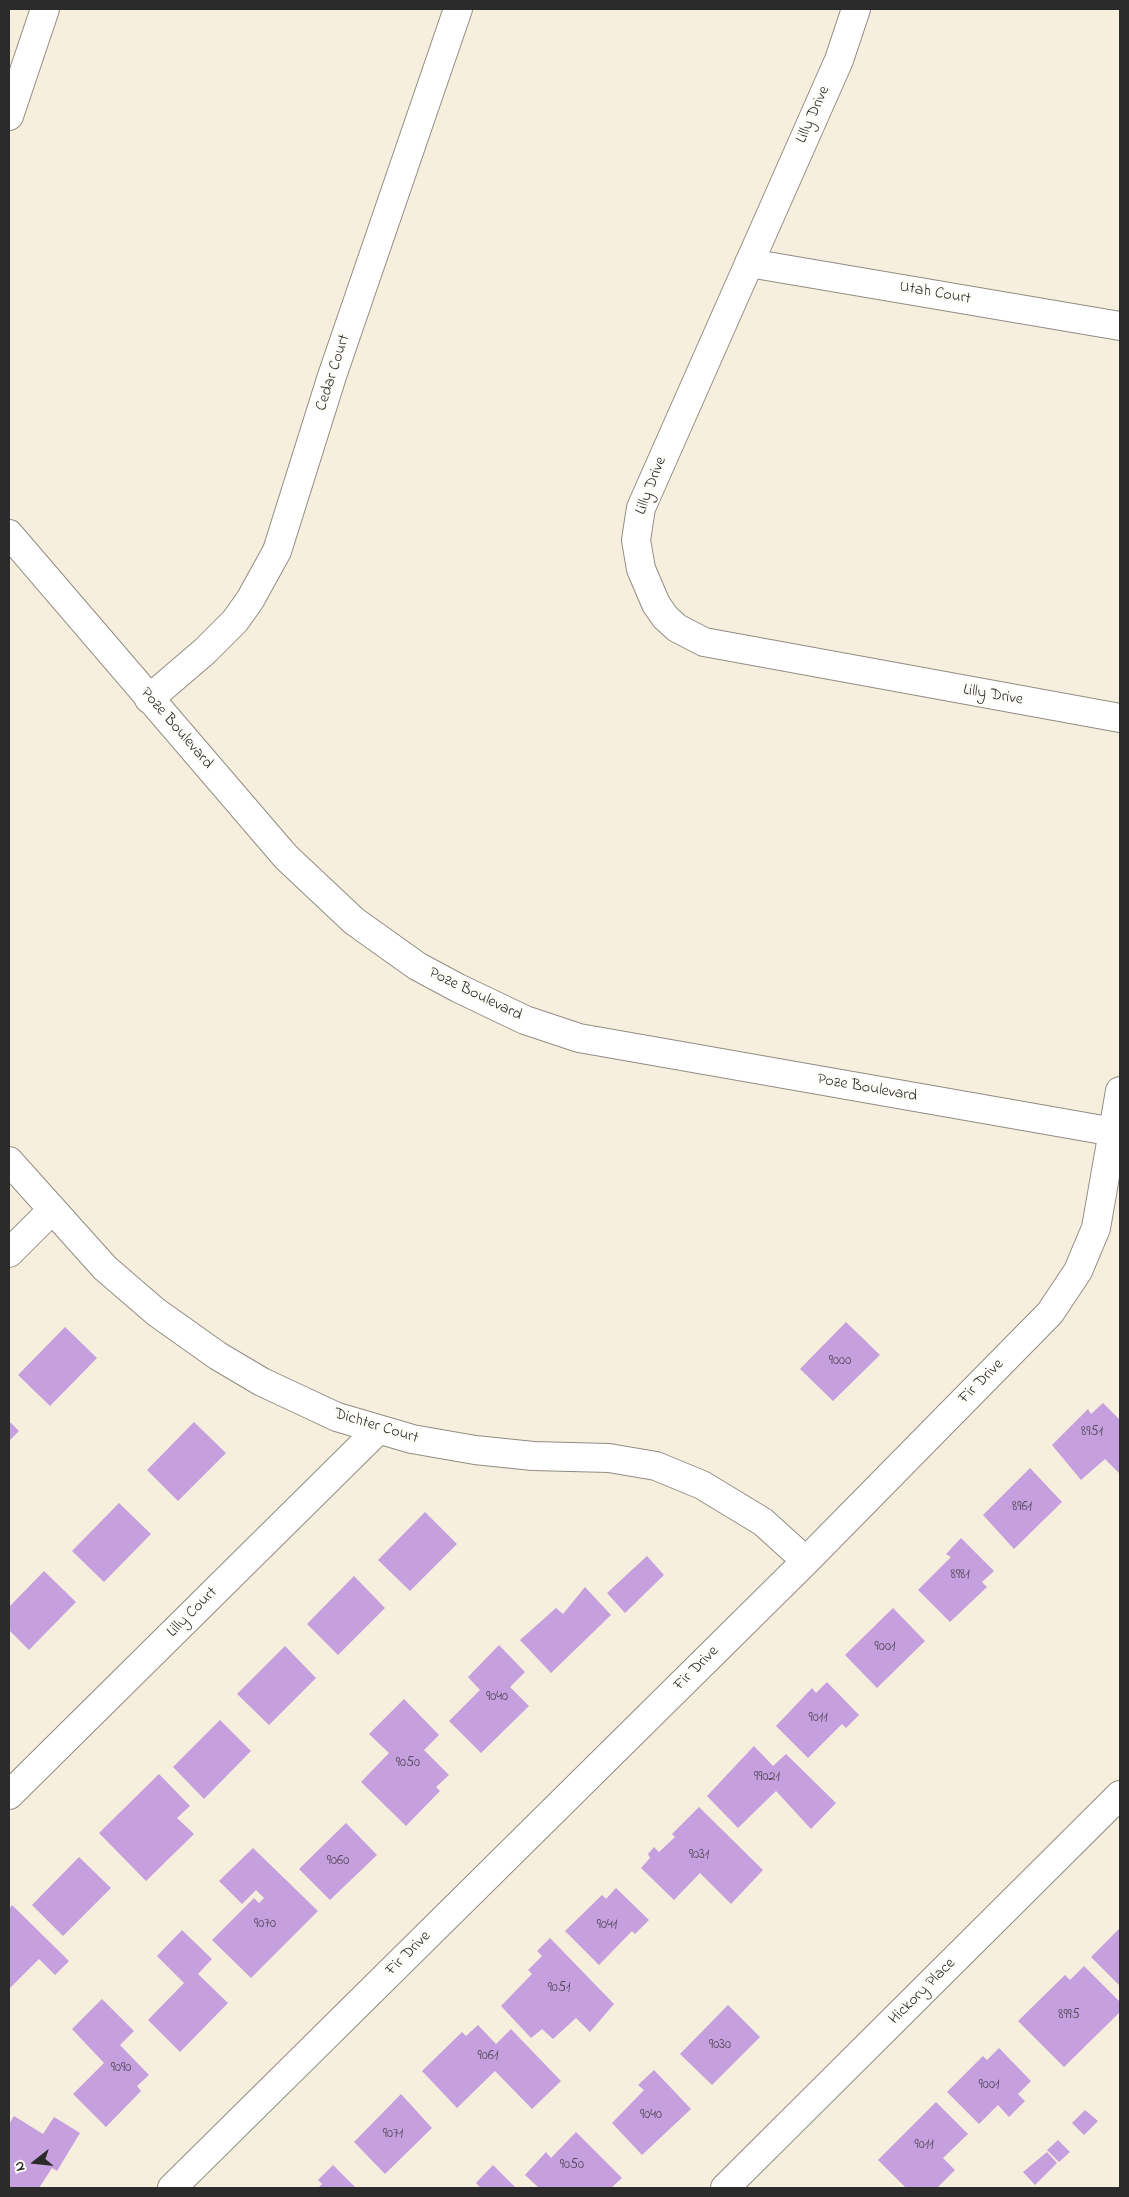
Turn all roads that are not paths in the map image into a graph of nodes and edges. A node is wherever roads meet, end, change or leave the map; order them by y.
1 (45, 9) edge
2 (458, 9) edge
3 (856, 9) edge
4 (9, 116) edge
5 (749, 263) junction
6 (1120, 326) edge
7 (9, 534) edge
8 (149, 699) junction
9 (1120, 718) edge
10 (1120, 1091) edge
11 (1117, 1132) edge
12 (9, 1160) edge
13 (52, 1211) junction
14 (9, 1253) edge
15 (378, 1430) junction
16 (806, 1561) junction
17 (9, 1795) edge
18 (1120, 1795) edge
19 (172, 2188) edge
20 (725, 2188) edge

1 - 4 street
2 - 8 street, Cedar Court
3 - 5 street, Lilly Drive
5 - 6 street, Utah Court
5 - 9 street, Lilly Drive
7 - 8 street, Poze Boulevard
8 - 11 street, Poze Boulevard
10 - 11 street, Fir Drive
11 - 16 street, Fir Drive
12 - 13 street, Dichter Court
13 - 14 street
13 - 15 street, Dichter Court
15 - 16 street, Dichter Court
15 - 17 street, Lilly Court
16 - 19 street, Fir Drive
18 - 20 street, Hickory Place

